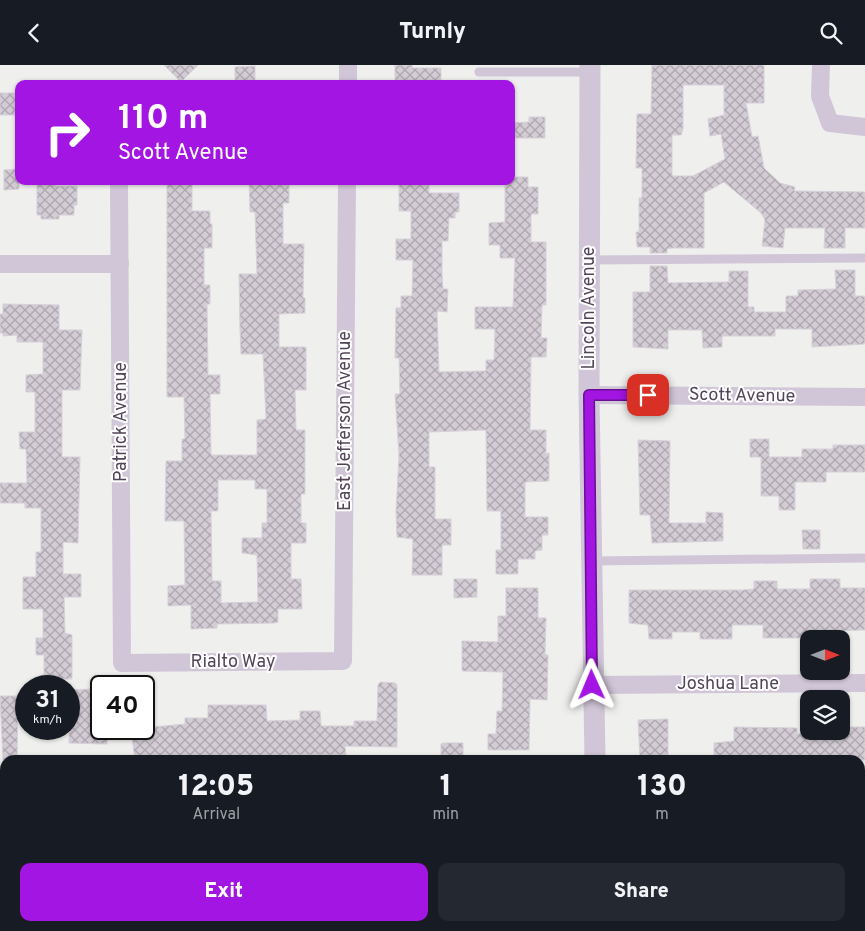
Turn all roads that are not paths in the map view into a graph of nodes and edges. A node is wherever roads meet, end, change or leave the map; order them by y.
1 (348, 65) edge
2 (821, 65) edge
3 (590, 68) edge
4 (479, 73) dead end
5 (348, 80) edge
6 (865, 127) edge
7 (119, 185) edge
8 (347, 185) edge
9 (865, 258) edge
10 (589, 260) junction
11 (0, 264) edge
12 (120, 264) junction
13 (589, 395) junction
14 (865, 397) edge
15 (865, 559) edge
16 (591, 561) junction
17 (343, 661) joint
18 (122, 663) joint
19 (865, 683) edge
20 (592, 685) junction
21 (595, 755) edge

1 - 5 street
2 - 6 street
3 - 4 lane
3 - 10 street, Lincoln Avenue
7 - 12 street, Patrick Avenue
8 - 17 street, East Jefferson Avenue
9 - 10 lane
10 - 13 street, Lincoln Avenue
11 - 12 street
12 - 18 street, Patrick Avenue
13 - 14 street, Scott Avenue
13 - 16 street, Lincoln Avenue
15 - 16 lane
16 - 20 street, Lincoln Avenue
17 - 18 street, Rialto Way
19 - 20 street, Joshua Lane
20 - 21 street, Lincoln Avenue

